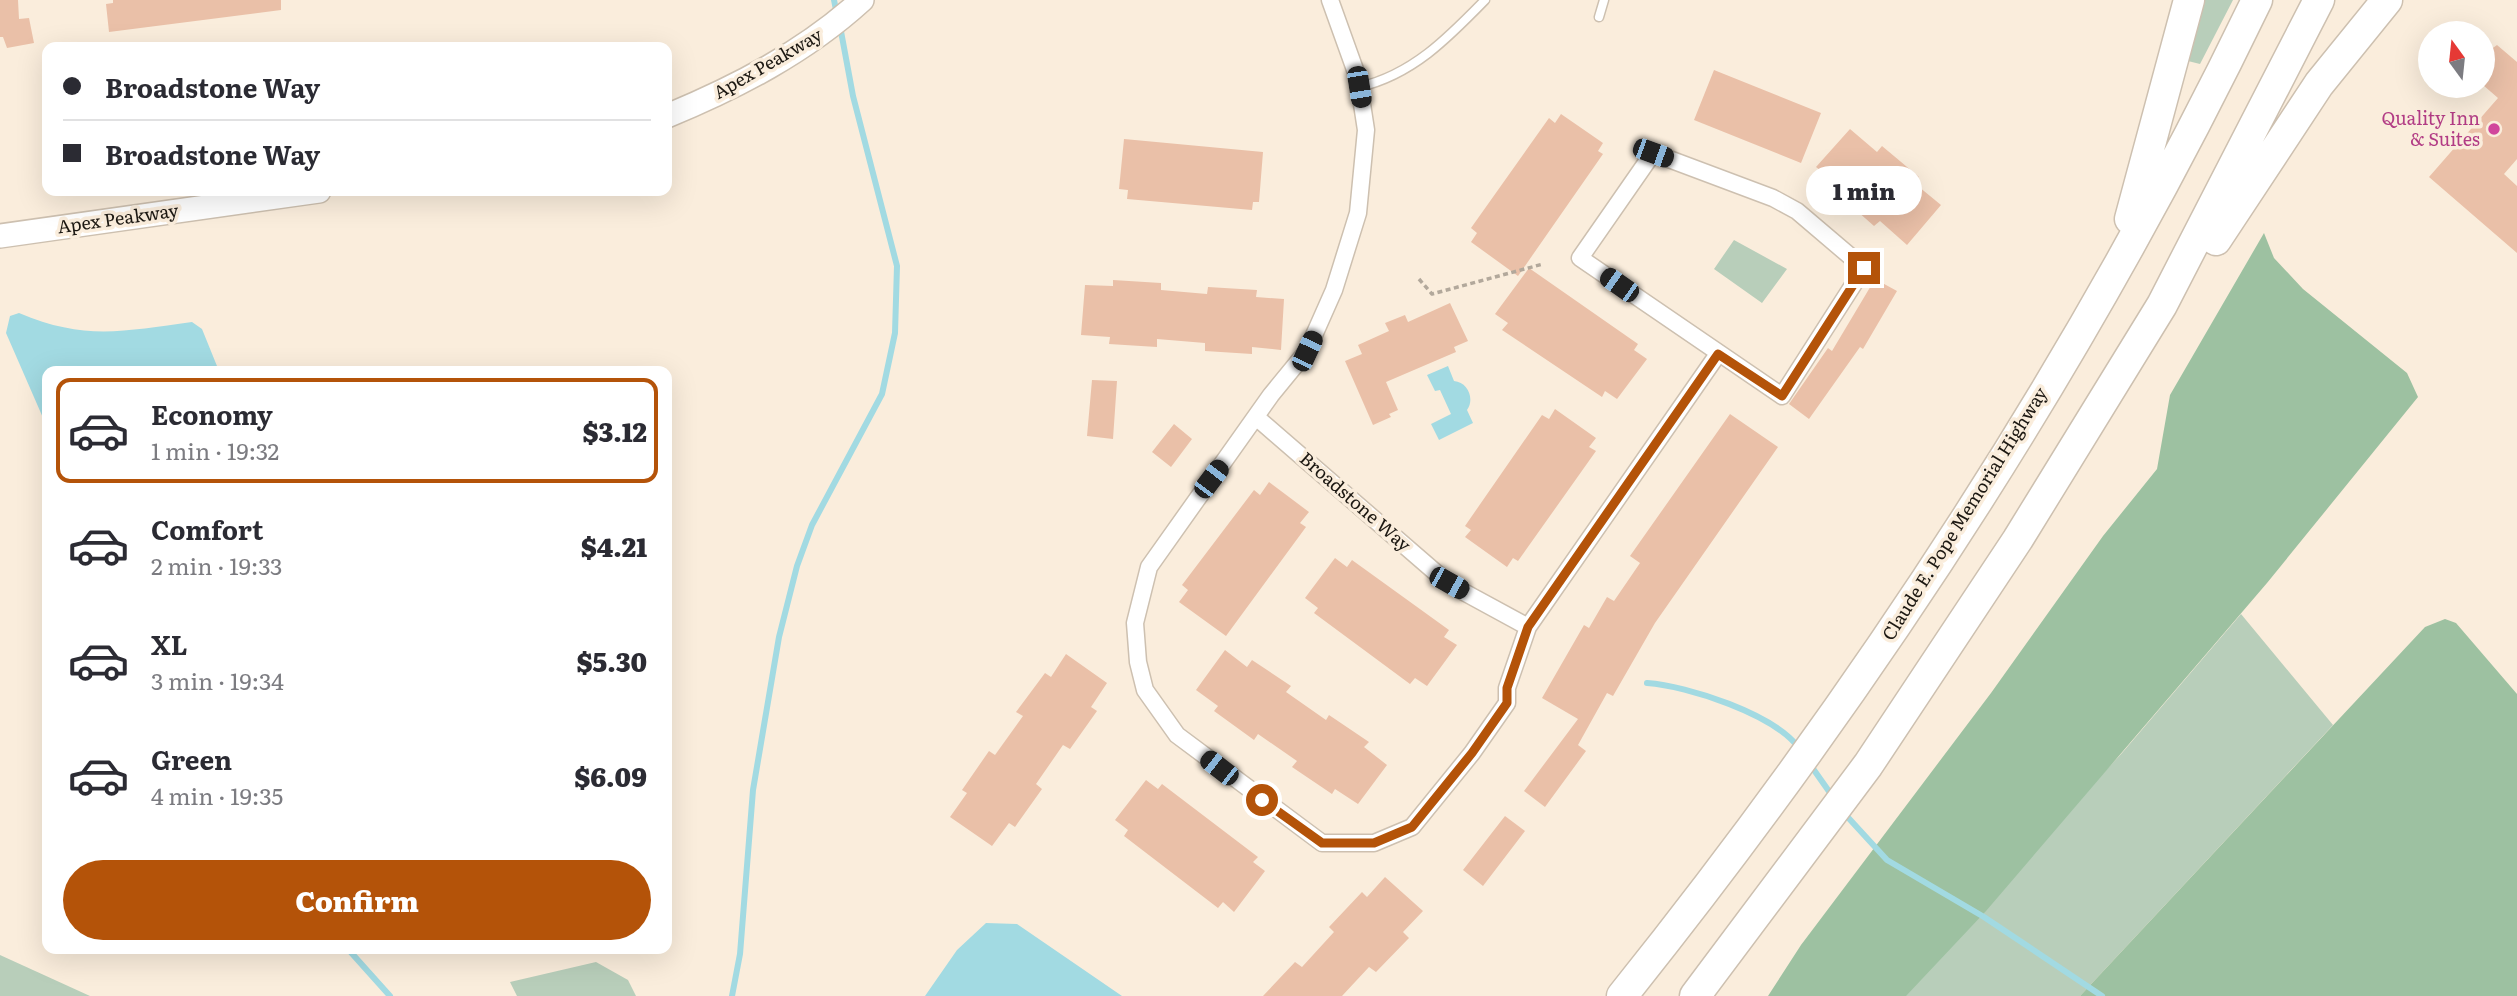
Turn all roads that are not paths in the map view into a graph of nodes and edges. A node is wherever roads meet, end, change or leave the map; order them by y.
1 (862, 0) edge
2 (1330, 0) edge
3 (1485, 0) edge
4 (1604, 0) edge
5 (2189, 0) edge
6 (2258, 0) edge
7 (2319, 0) edge
8 (2387, 0) edge
9 (1599, 17) dead end
10 (1359, 87) junction
11 (672, 114) edge
12 (284, 196) edge
13 (0, 236) edge
14 (2118, 265) junction
15 (2162, 305) junction
16 (1718, 354) junction
17 (1256, 417) junction
18 (1528, 627) junction
19 (1622, 996) edge
20 (1695, 996) edge

1 - 11 main road, Apex Peakway
2 - 10 street
3 - 10 lane
4 - 9 lane
5 - 14 highway
6 - 14 highway, Claude E. Pope Memorial Highway
7 - 15 highway
8 - 15 highway
10 - 17 street
12 - 13 main road, Apex Peakway
14 - 19 highway, Claude E. Pope Memorial Highway
15 - 20 highway
16 - 16 street
16 - 18 street
17 - 18 street, Broadstone Way
17 - 18 street

